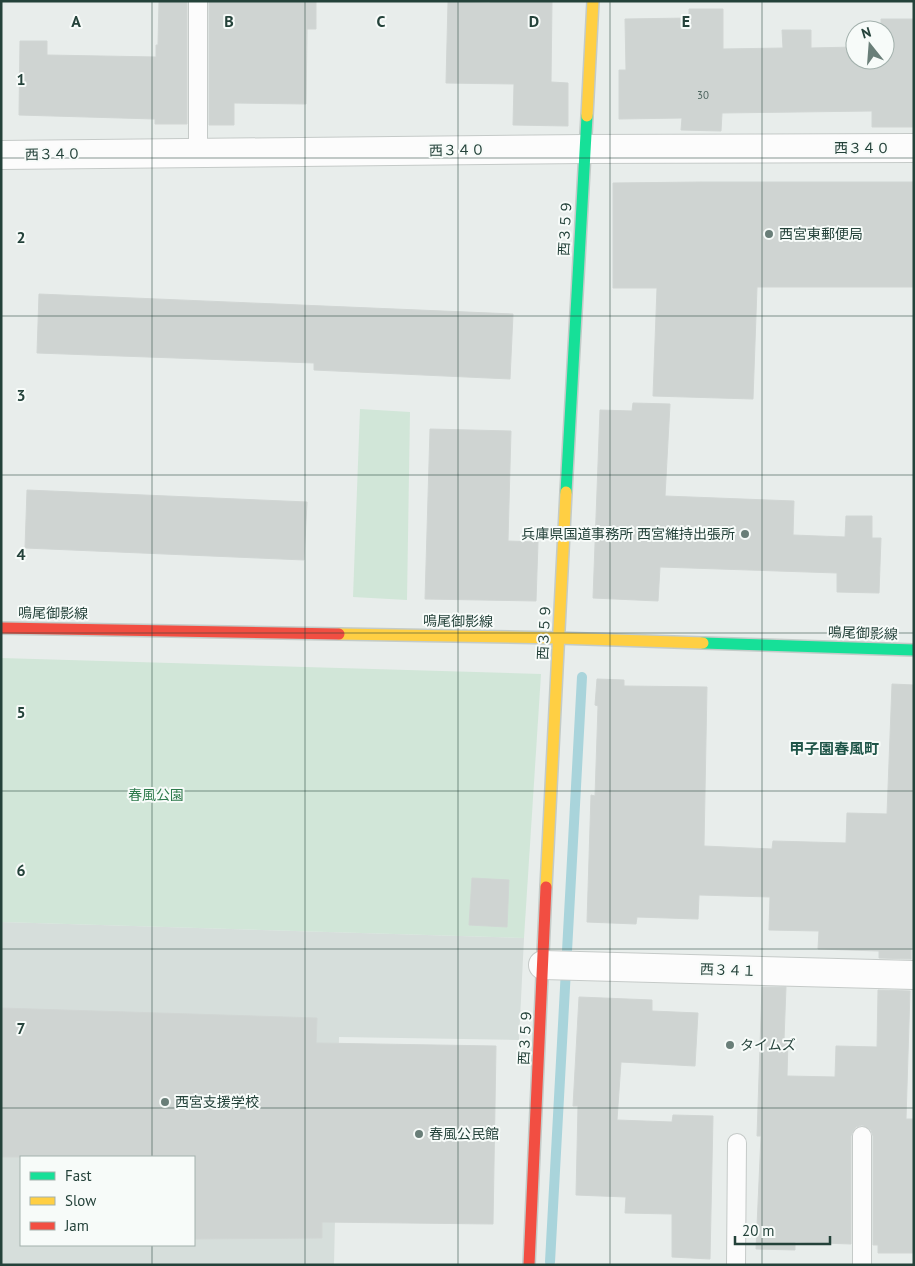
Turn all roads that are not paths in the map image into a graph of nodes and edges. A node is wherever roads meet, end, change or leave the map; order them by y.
1 (593, 1) edge
2 (198, 2) dead end
3 (914, 148) edge
4 (584, 149) junction
5 (198, 153) junction
6 (1, 155) edge
7 (1, 628) edge
8 (558, 638) junction
9 (914, 650) edge
10 (543, 965) junction
11 (914, 975) edge
12 (862, 1136) dead end
13 (737, 1143) dead end
14 (529, 1265) edge
15 (736, 1265) edge
16 (862, 1265) edge

1 - 4 street, 西３５９
2 - 5 lane
3 - 4 street, 西３４０
4 - 5 street, 西３４０
4 - 8 street, 西３５９
5 - 6 street, 西３４０
7 - 8 street, 鳴尾御影線
8 - 9 street, 鳴尾御影線
8 - 10 street, 西３５９
10 - 11 street, 西３４１
10 - 14 street, 西３５９
12 - 16 lane
13 - 15 lane

